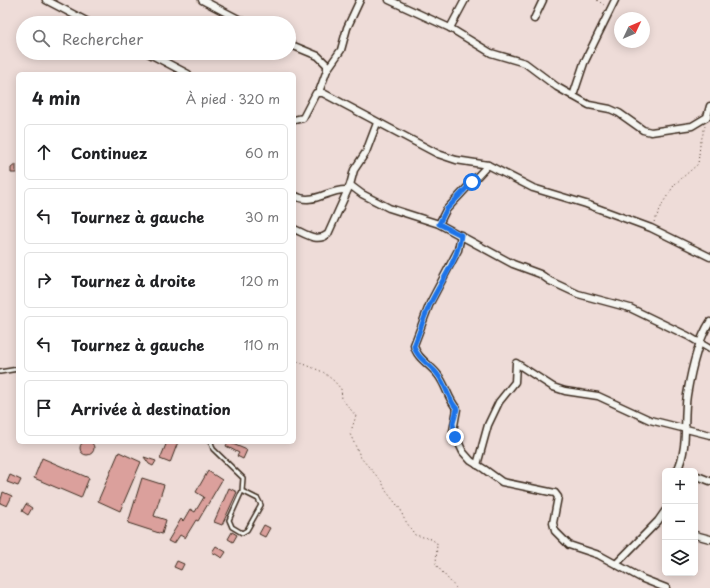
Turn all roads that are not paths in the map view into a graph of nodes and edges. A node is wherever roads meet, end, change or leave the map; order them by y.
1 (46, 0) edge
2 (202, 0) edge
3 (360, 0) edge
4 (389, 0) edge
5 (465, 0) edge
6 (543, 0) edge
7 (615, 0) edge
8 (77, 16) edge
9 (233, 16) edge
10 (534, 20) dead end
11 (450, 28) junction
12 (296, 47) edge
13 (161, 60) edge
14 (327, 70) junction
15 (184, 72) edge
16 (319, 92) junction
17 (573, 96) junction
18 (710, 106) edge
19 (296, 120) edge
20 (377, 123) junction
21 (488, 165) junction
22 (349, 188) junction
23 (296, 196) edge
24 (439, 224) junction
25 (296, 230) edge
26 (461, 235) junction
27 (710, 257) edge
28 (710, 322) edge
29 (700, 343) junction
30 (710, 349) edge
31 (16, 369) edge
32 (0, 372) edge
33 (686, 430) junction
34 (710, 435) edge
35 (212, 444) edge
36 (477, 465) junction
37 (678, 468) edge
38 (698, 476) edge
39 (710, 480) edge
40 (242, 491) junction
41 (662, 515) edge
42 (698, 536) edge
43 (710, 539) edge
44 (617, 563) junction
45 (666, 588) edge

1 - 8 street
2 - 9 street
3 - 14 street
4 - 11 street
5 - 11 street
6 - 10 street
7 - 17 street
11 - 17 street
12 - 14 street
13 - 15 street
14 - 16 street
16 - 19 street
16 - 20 street
17 - 18 street
20 - 21 street
20 - 22 street
21 - 24 street
21 - 27 street
22 - 23 street
22 - 24 street
22 - 25 street
24 - 26 street
26 - 29 street
26 - 36 street
28 - 29 street
29 - 30 street
29 - 33 street
31 - 32 lane
33 - 34 street
33 - 36 street
33 - 37 street
35 - 40 lane
36 - 44 street
38 - 39 street
40 - 40 lane
41 - 44 street
42 - 43 street
44 - 45 street

